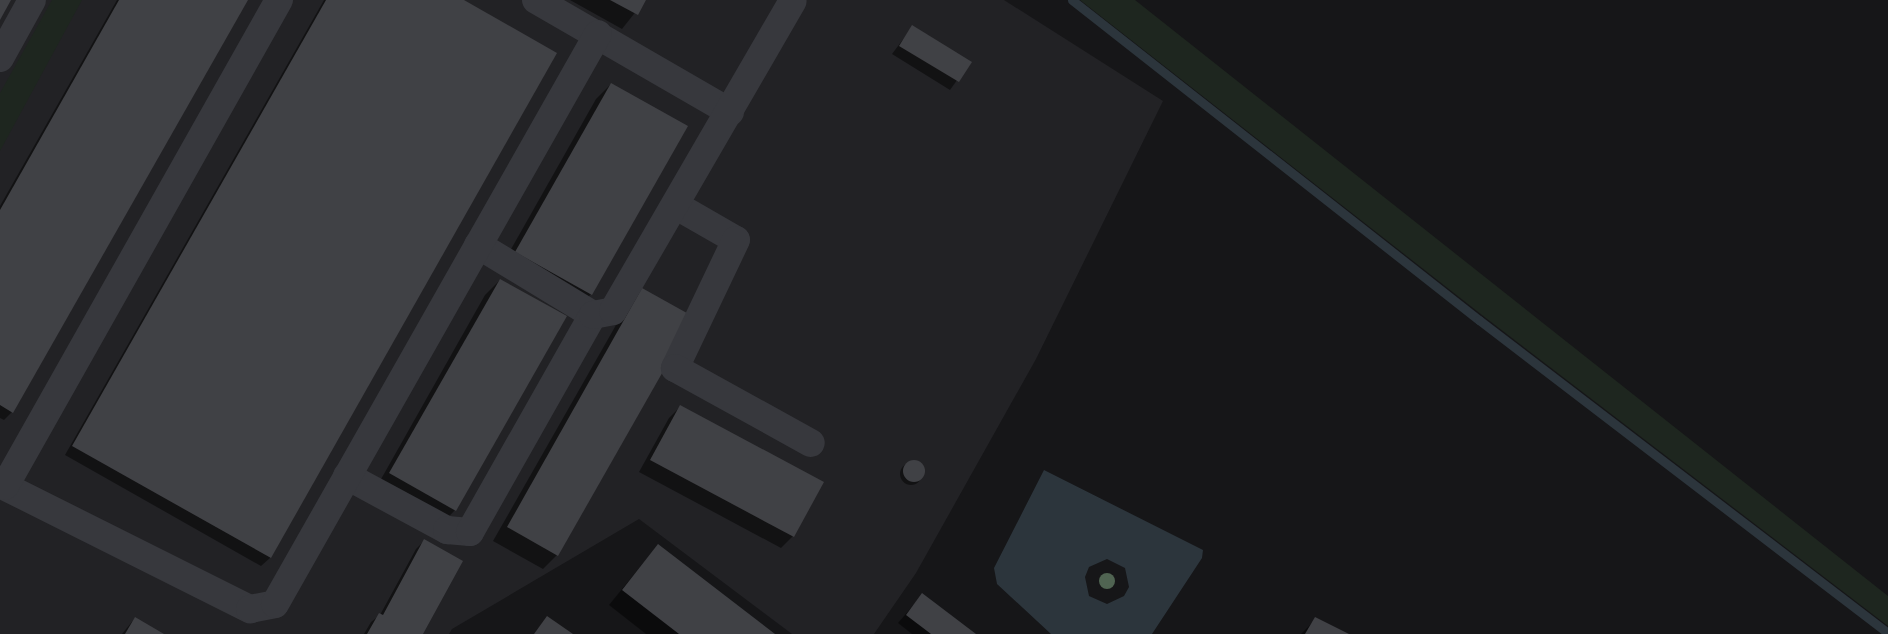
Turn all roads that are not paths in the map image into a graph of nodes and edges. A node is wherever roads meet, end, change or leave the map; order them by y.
1 (32, 0) edge
2 (279, 0) edge
3 (536, 0) edge
4 (793, 1) dead end
5 (598, 34) junction
6 (0, 58) edge
7 (730, 112) junction
8 (675, 205) junction
9 (478, 245) junction
10 (593, 315) junction
11 (811, 443) dead end
12 (347, 476) junction
13 (2, 485) edge

1 - 6 lane
2 - 13 lane
3 - 5 lane
4 - 7 lane
5 - 7 lane
5 - 9 lane
7 - 8 lane
8 - 10 lane
8 - 11 lane
9 - 10 lane
9 - 12 lane
10 - 12 lane
12 - 13 lane

